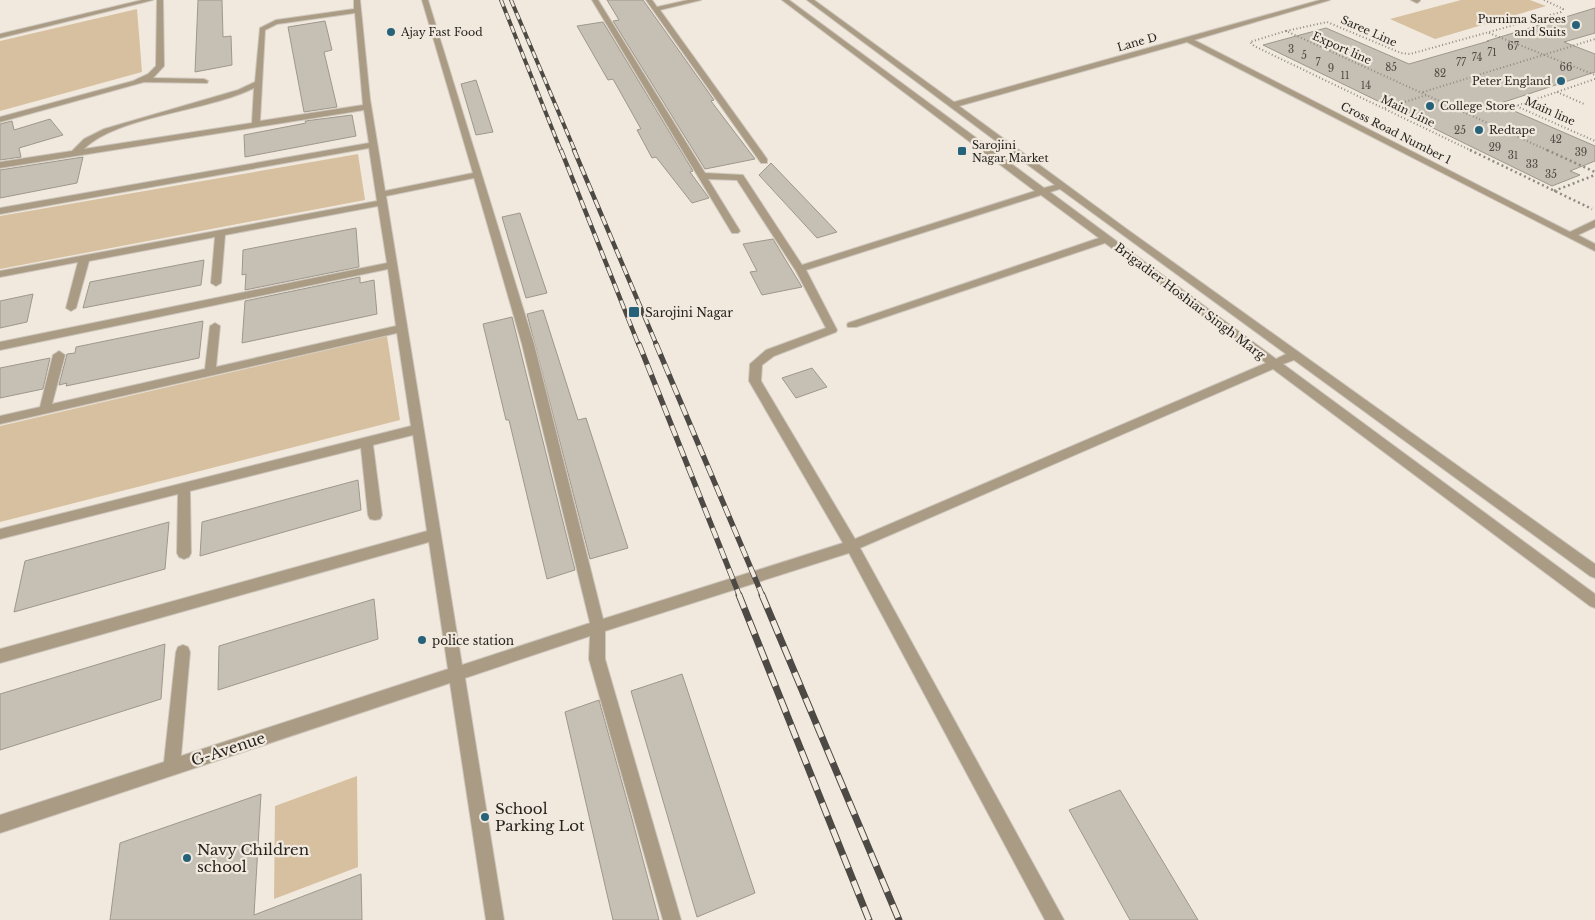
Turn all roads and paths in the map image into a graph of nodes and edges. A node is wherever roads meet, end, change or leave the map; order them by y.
1 (150, 0) edge
2 (160, 0) edge
3 (425, 0) edge
4 (594, 0) edge
5 (648, 0) edge
6 (698, 0) edge
7 (785, 0) edge
8 (810, 0) edge
9 (1328, 0) edge
10 (1544, 0) edge
11 (358, 5) edge
12 (655, 9) junction
13 (1319, 22) joint
14 (1286, 31) junction
15 (1489, 33) junction
16 (0, 36) edge
17 (1187, 39) junction
18 (1595, 39) edge
19 (1544, 54) junction
20 (1595, 77) edge
21 (142, 80) junction
22 (204, 81) dead end
23 (258, 83) junction
24 (1422, 92) junction
25 (1557, 92) junction
26 (1427, 94) junction
27 (1584, 104) dead end
28 (954, 105) junction
29 (367, 106) junction
30 (1384, 108) junction
31 (0, 120) edge
32 (256, 124) junction
33 (1595, 141) edge
34 (373, 145) junction
35 (76, 152) junction
36 (764, 161) dead end
37 (0, 166) edge
38 (1595, 173) edge
39 (478, 175) junction
40 (702, 176) junction
41 (1063, 185) junction
42 (1044, 191) junction
43 (1554, 191) junction
44 (382, 199) junction
45 (1595, 210) edge
46 (0, 211) edge
47 (1595, 223) edge
48 (735, 230) dead end
49 (220, 233) junction
50 (1571, 235) junction
51 (1106, 239) junction
52 (1595, 248) edge
53 (84, 259) junction
54 (392, 265) junction
55 (801, 271) junction
56 (0, 274) edge
57 (216, 283) dead end
58 (71, 308) dead end
59 (852, 325) dead end
60 (215, 326) dead end
61 (402, 328) junction
62 (0, 346) edge
63 (1295, 355) junction
64 (59, 356) dead end
65 (1274, 365) junction
66 (210, 372) junction
67 (45, 410) junction
68 (0, 420) edge
69 (418, 429) junction
70 (367, 442) junction
71 (184, 488) junction
72 (375, 515) dead end
73 (0, 534) edge
74 (434, 535) junction
75 (852, 546) junction
76 (184, 553) dead end
77 (1595, 572) edge
78 (1595, 602) edge
79 (598, 627) junction
80 (183, 652) dead end
81 (0, 656) edge
82 (457, 675) junction
83 (172, 768) junction
84 (0, 824) edge
85 (495, 920) edge
86 (672, 920) edge
87 (1055, 920) edge

1 - 16 street
2 - 21 street
3 - 39 street
4 - 40 street
5 - 12 street
6 - 12 street
7 - 42 street, Brigadier Hoshiar Singh Marg
8 - 28 street, Brigadier Hoshiar Singh Marg
9 - 17 street, Lane D
10 - 15 path, Saree Line
11 - 23 street
11 - 29 street
12 - 36 street
13 - 14 path, Export line
13 - 15 path, Saree Line
14 - 24 path, Export line
14 - 30 path, Main Line
15 - 19 path
17 - 28 street, Lane D
17 - 50 street, Cross Road Number 1
18 - 19 path
19 - 20 path
19 - 24 path
20 - 25 path, Main line
21 - 22 street
21 - 31 street
23 - 32 street
23 - 35 street
24 - 26 path, Export line
25 - 27 path
25 - 33 path, Main line
26 - 30 path
26 - 38 path, Export line
28 - 41 street, Brigadier Hoshiar Singh Marg
29 - 32 street
29 - 34 street
30 - 43 path, Main Line
32 - 35 street
34 - 44 street
34 - 46 street
35 - 37 street
38 - 43 path
39 - 44 street
39 - 79 street
40 - 48 street
40 - 55 street
41 - 42 street
41 - 63 street, Brigadier Hoshiar Singh Marg
42 - 51 street, Brigadier Hoshiar Singh Marg
42 - 55 street
43 - 45 path, Main Line
44 - 49 street
44 - 54 street
47 - 50 street
49 - 53 street
49 - 57 street
50 - 52 street, Cross Road Number 1
51 - 59 street
51 - 65 street, Brigadier Hoshiar Singh Marg
53 - 56 street
53 - 58 street
54 - 61 street
54 - 62 street
55 - 75 street
60 - 66 street
61 - 66 street
61 - 69 street
63 - 65 street, G-Avenue
63 - 77 street, Brigadier Hoshiar Singh Marg
64 - 67 street
65 - 75 street, G-Avenue
65 - 78 street, Brigadier Hoshiar Singh Marg
66 - 67 street
67 - 68 street
69 - 70 street
69 - 74 street
70 - 71 street
70 - 72 street
71 - 73 street
71 - 76 street
74 - 81 street
74 - 82 street
75 - 79 street, G-Avenue
75 - 87 street
79 - 82 street, G-Avenue
79 - 86 street
80 - 83 street
82 - 83 street, G-Avenue
82 - 85 street
83 - 84 street, G-Avenue

